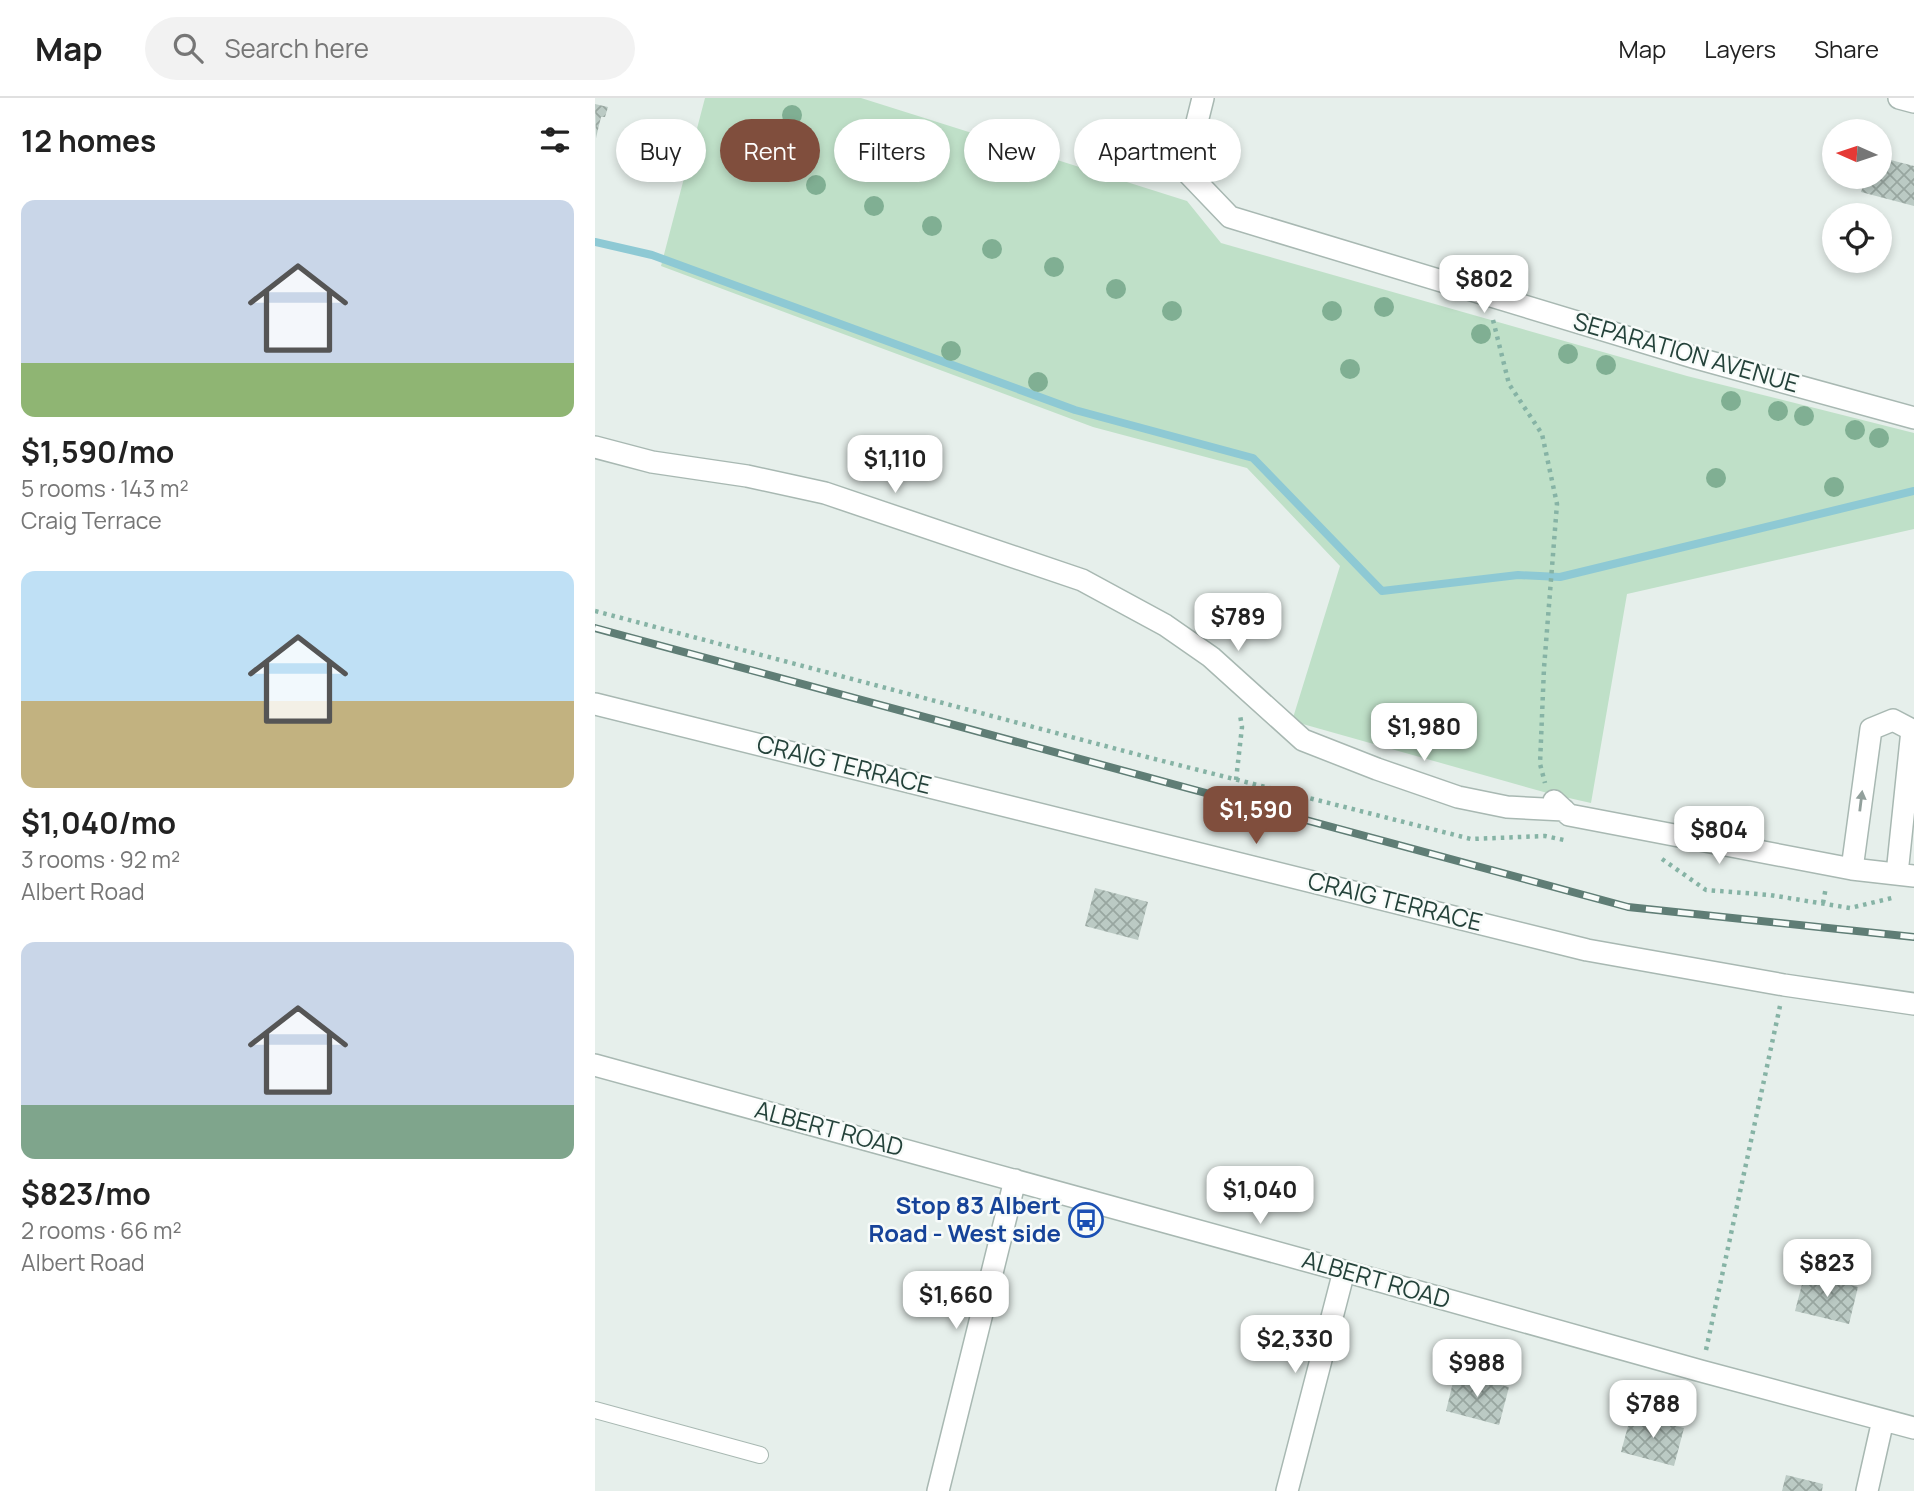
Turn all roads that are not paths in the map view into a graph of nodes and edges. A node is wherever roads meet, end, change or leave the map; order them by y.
1 (1203, 98) edge
2 (1899, 98) edge
3 (1914, 102) edge
4 (1914, 418) edge
5 (595, 447) edge
6 (595, 704) edge
7 (1853, 869) junction
8 (1906, 875) edge
9 (1914, 1004) edge
10 (595, 1065) edge
11 (1015, 1180) junction
12 (1344, 1270) junction
13 (595, 1410) edge
14 (1883, 1420) junction
15 (1914, 1428) edge
16 (760, 1455) dead end
17 (938, 1491) edge
18 (1287, 1491) edge
19 (1867, 1491) edge

1 - 4 street, SEPARATION AVENUE
2 - 3 street
5 - 7 street
6 - 9 street, CRAIG TERRACE
7 - 8 street
7 -> 8 street
10 - 11 street, ALBERT ROAD
11 - 12 street, ALBERT ROAD
11 - 17 street
12 - 14 street, ALBERT ROAD
12 - 18 street
13 - 16 lane
14 - 15 street, ALBERT ROAD
14 - 19 street

